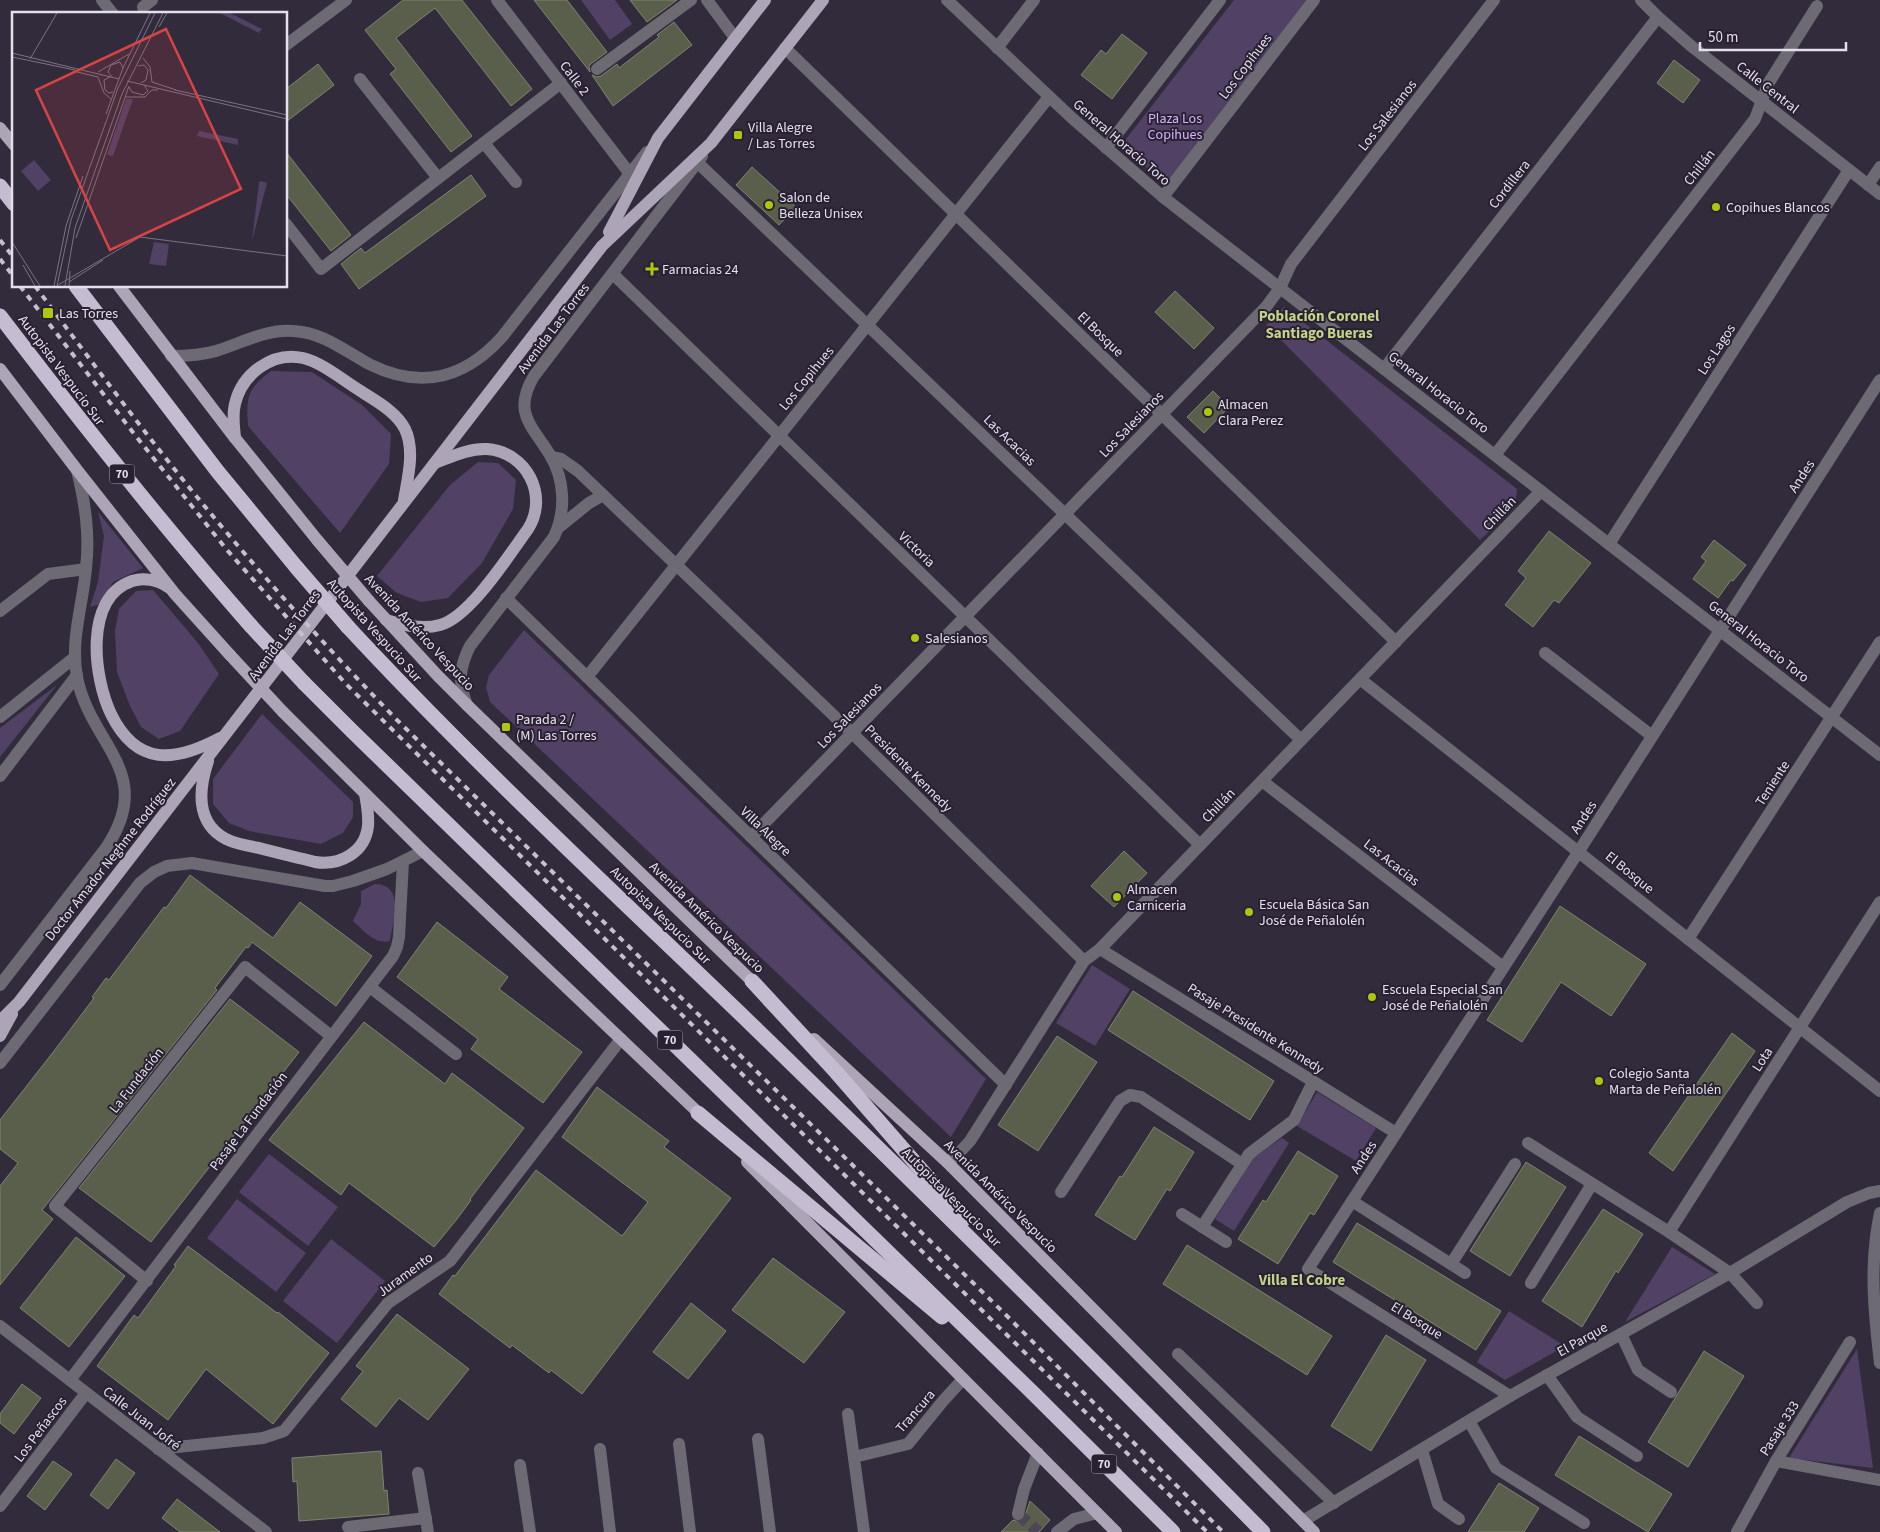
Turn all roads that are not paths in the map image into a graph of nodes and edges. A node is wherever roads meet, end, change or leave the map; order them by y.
1 (102, 0) edge
2 (346, 0) edge
3 (497, 0) edge
4 (691, 0) edge
5 (708, 0) edge
6 (765, 0) edge
7 (823, 0) edge
8 (947, 0) edge
9 (1034, 0) edge
10 (1220, 0) edge
11 (1314, 0) edge
12 (1494, 0) edge
13 (1647, 2) edge
14 (1817, 6) dead end
15 (111, 12) edge
16 (1658, 18) junction
17 (736, 38) junction
18 (288, 44) edge
19 (785, 48) junction
20 (997, 48) junction
21 (598, 69) dead end
22 (360, 79) dead end
23 (560, 84) junction
24 (1049, 97) junction
25 (1761, 101) junction
26 (0, 128) edge
27 (658, 138) junction
28 (12, 143) edge
29 (484, 143) junction
30 (711, 143) junction
31 (1106, 148) junction
32 (697, 162) junction
33 (1880, 167) edge
34 (1849, 170) junction
35 (630, 174) junction
36 (438, 178) junction
37 (516, 182) dead end
38 (1868, 185) junction
39 (0, 186) edge
40 (1880, 194) edge
41 (1163, 197) junction
42 (12, 201) edge
43 (956, 214) junction
44 (288, 227) edge
45 (602, 246) junction
46 (613, 274) junction
47 (78, 288) edge
48 (120, 288) edge
49 (1280, 288) junction
50 (0, 316) edge
51 (868, 325) junction
52 (171, 356) junction
53 (0, 368) edge
54 (1384, 369) junction
55 (1880, 380) edge
56 (1162, 414) junction
57 (779, 435) junction
58 (235, 438) junction
59 (1495, 455) junction
60 (551, 457) junction
61 (433, 464) junction
62 (77, 470) junction
63 (1541, 491) junction
64 (603, 495) junction
65 (404, 504) junction
66 (1065, 514) junction
67 (558, 528) junction
68 (1609, 544) junction
69 (677, 565) junction
70 (86, 569) junction
71 (175, 594) junction
72 (506, 598) junction
73 (0, 612) edge
74 (965, 616) junction
75 (385, 620) junction
76 (1720, 630) junction
77 (1396, 642) junction
78 (1880, 642) edge
79 (1545, 653) dead end
80 (75, 657) junction
81 (77, 675) junction
82 (587, 677) junction
83 (1360, 679) junction
84 (467, 705) junction
85 (0, 717) edge
86 (1832, 718) junction
87 (852, 733) junction
88 (227, 734) junction
89 (1652, 736) junction
90 (1301, 740) junction
91 (212, 751) junction
92 (1880, 755) edge
93 (0, 776) edge
94 (1262, 781) junction
95 (365, 794) junction
96 (751, 837) junction
97 (1200, 845) junction
98 (423, 851) junction
99 (1579, 851) junction
100 (403, 862) junction
101 (1880, 902) edge
102 (1688, 939) junction
103 (1100, 949) junction
104 (1084, 961) junction
105 (1503, 967) junction
106 (752, 981) junction
107 (0, 985) edge
108 (370, 987) junction
109 (19, 1002) junction
110 (0, 1020) edge
111 (1800, 1027) junction
112 (0, 1036) edge
113 (332, 1036) junction
114 (621, 1039) junction
115 (456, 1054) dead end
116 (0, 1063) edge
117 (1314, 1082) junction
118 (1006, 1084) junction
119 (1880, 1091) edge
120 (698, 1113) junction
121 (1396, 1133) junction
122 (1528, 1143) dead end
123 (946, 1162) junction
124 (1242, 1164) junction
125 (1515, 1164) dead end
126 (1592, 1184) junction
127 (1880, 1191) edge
128 (1061, 1192) dead end
129 (1352, 1201) junction
130 (1880, 1213) edge
131 (1182, 1214) dead end
132 (1202, 1227) junction
133 (1669, 1232) junction
134 (1226, 1242) dead end
135 (1451, 1264) junction
136 (1308, 1269) joint
137 (1465, 1273) dead end
138 (1730, 1273) junction
139 (147, 1281) junction
140 (1531, 1283) dead end
141 (1757, 1303) dead end
142 (1046, 1313) junction
143 (0, 1326) edge
144 (1622, 1334) junction
145 (1850, 1342) dead end
146 (1178, 1354) dead end
147 (1880, 1363) edge
148 (1547, 1376) junction
149 (70, 1380) junction
150 (963, 1380) junction
151 (1672, 1392) dead end
152 (86, 1393) junction
153 (1036, 1396) junction
154 (1510, 1396) junction
155 (848, 1414) dead end
156 (1469, 1421) junction
157 (758, 1439) dead end
158 (679, 1444) dead end
159 (158, 1449) junction
160 (600, 1449) dead end
161 (1422, 1450) junction
162 (1038, 1453) junction
163 (1637, 1456) dead end
164 (854, 1457) junction
165 (1776, 1462) junction
166 (520, 1465) dead end
167 (418, 1473) dead end
168 (1880, 1480) edge
169 (1334, 1503) junction
170 (0, 1506) edge
171 (1097, 1513) junction
172 (1018, 1514) dead end
173 (426, 1518) junction
174 (1459, 1519) dead end
175 (1303, 1521) junction
176 (1584, 1523) dead end
177 (348, 1526) dead end
178 (266, 1532) edge
179 (428, 1532) edge
180 (530, 1532) edge
181 (610, 1532) edge
182 (690, 1532) edge
183 (770, 1532) edge
184 (864, 1532) edge
185 (1057, 1532) edge
186 (1116, 1532) edge
187 (1172, 1532) edge
188 (1263, 1532) edge
189 (1314, 1532) edge
190 (1738, 1532) edge

1 - 15 street
2 - 18 street
3 - 23 street, Calle 2
4 - 21 street
5 - 17 street
6 - 17 main road, Avenida Las Torres
7 - 19 main road, Avenida Las Torres
8 - 20 street, General Horacio Toro
9 - 20 street
10 - 31 street
11 - 41 street, Los Copihues
12 - 49 street, Los Salesianos
13 - 16 street, Calle Central
14 - 25 street, Chillán
16 - 25 street, Calle Central
16 - 54 street, Cordillera
17 - 27 main road, Avenida Las Torres
19 - 30 main road, Avenida Las Torres
19 - 43 street, El Bosque
20 - 24 street, General Horacio Toro
22 - 36 street
23 - 29 street
23 - 35 street, Calle 2
24 - 31 street, General Horacio Toro
24 - 43 street, Los Copihues
25 - 34 street, Calle Central
25 - 59 street, Chillán
26 - 28 main road
27 - 35 street, Avenida Las Torres
27 - 45 main road, Avenida Las Torres
29 - 36 street
29 - 37 street
30 - 32 street, Avenida Las Torres
30 - 45 main road, Avenida Las Torres
31 - 41 street, General Horacio Toro
32 - 46 street, Avenida Las Torres
32 - 51 street, Las Acacias
33 - 38 street
34 - 38 street, Calle Central
34 - 68 street, Los Lagos
35 - 52 street, Avenida Las Torres
36 - 44 street
38 - 40 street, Calle Central
39 - 42 highway
41 - 49 street, General Horacio Toro
43 - 51 street, Los Copihues
43 - 56 street, El Bosque
45 - 61 main road, Avenida Las Torres
46 - 57 street, Victoria
46 - 60 street, Avenida Las Torres
47 - 142 highway, Autopista Vespucio Sur, bridge
48 - 52 main road, Avenida Américo Vespucio
49 - 54 street, General Horacio Toro
49 - 56 street, Los Salesianos
50 - 153 highway, Autopista Vespucio Sur / 70, bridge
51 - 57 street, Los Copihues
51 - 66 street, Las Acacias
52 - 58 main road, Avenida Américo Vespucio
53 - 62 main road
54 - 59 street, General Horacio Toro
55 - 76 street, Andes
56 - 66 street, Los Salesianos
56 - 77 street, El Bosque
57 - 69 street, Los Copihues
57 - 74 street, Victoria
58 - 65 main road
58 - 75 main road, Avenida Américo Vespucio, bridge
59 - 63 street, General Horacio Toro
60 - 64 street, Presidente Kennedy
60 - 67 street, Avenida Las Torres
61 - 65 main road, Avenida Las Torres
61 - 75 main road
62 - 70 street, Doctor Amador Neghme Rodríguez
62 - 71 main road
63 - 68 street, General Horacio Toro
63 - 77 street, Chillán
64 - 67 street
64 - 69 street, Presidente Kennedy
65 - 88 main road, Avenida Las Torres
66 - 74 street, Los Salesianos
66 - 90 street, Las Acacias
67 - 72 street, Avenida Las Torres
68 - 76 street, General Horacio Toro
69 - 82 street, Los Copihues
69 - 87 street, Presidente Kennedy
70 - 73 street
70 - 80 street, Doctor Amador Neghme Rodríguez
71 - 88 main road
71 - 95 main road, bridge
72 - 82 street, Villa Alegre
72 - 84 street, Avenida Las Torres
74 - 87 street, Los Salesianos
74 - 97 street, Victoria
75 - 84 main road, Avenida Américo Vespucio
76 - 86 street, General Horacio Toro
76 - 89 street, Andes
77 - 83 street, Chillán
78 - 86 street, Teniente
79 - 89 street
80 - 81 street, Doctor Amador Neghme Rodríguez
80 - 85 street
81 - 93 street
81 - 107 street, Doctor Amador Neghme Rodríguez
82 - 96 street, Villa Alegre
83 - 90 street, Chillán
83 - 99 street, El Bosque
84 - 106 main road, Avenida Américo Vespucio
86 - 92 street, General Horacio Toro
86 - 102 street, Teniente
87 - 96 street, Los Salesianos
87 - 104 street, Presidente Kennedy
88 - 91 main road, Doctor Amador Neghme Rodríguez
89 - 99 street, Andes
90 - 94 street, Chillán
91 - 95 main road
91 - 109 main road, Doctor Amador Neghme Rodríguez
94 - 97 street, Chillán
94 - 105 street, Las Acacias
95 - 98 main road
96 - 118 street, Villa Alegre
97 - 103 street, Chillán
98 - 100 street
98 - 114 main road
99 - 102 street, El Bosque
99 - 105 street, Andes
100 - 108 street, Pasaje La Fundación
100 - 116 street
101 - 111 street, Lota
102 - 111 street, El Bosque
103 - 104 street, Chillán
103 - 117 street, Pasaje Presidente Kennedy
104 - 118 street, Chillán
105 - 121 street, Andes
106 - 123 main road, Avenida Américo Vespucio
106 - 142 highway
108 - 113 street, Pasaje La Fundación
108 - 115 street
109 - 110 main road, Doctor Amador Neghme Rodríguez
109 - 112 main road, Doctor Amador Neghme Rodríguez
111 - 119 street, El Bosque
111 - 133 street, Lota
113 - 139 street, Pasaje La Fundación
113 - 139 street, La Fundación
114 - 120 main road
114 - 159 street, Juramento
117 - 121 street, Pasaje Presidente Kennedy
117 - 124 street
118 - 123 street, Chillán
120 - 150 main road
120 - 153 highway
121 - 129 street, Andes
122 - 126 street
123 - 175 main road, Avenida Américo Vespucio
124 - 128 street
124 - 132 street
125 - 135 street
126 - 133 street
126 - 140 street
127 - 138 street, El Parque
129 - 135 street
129 - 136 street, Andes
130 - 147 street
131 - 132 street
132 - 134 street
133 - 138 street
135 - 137 street
136 - 154 street, El Bosque
138 - 141 street
138 - 144 street, El Parque
139 - 149 street, Pasaje La Fundación
142 - 188 highway, Autopista Vespucio Sur
143 - 149 street, Calle Juan Jofré
144 - 148 street, El Parque
144 - 151 street
145 - 165 street, Pasaje 333
146 - 169 street
148 - 154 street, El Parque
148 - 163 street
149 - 152 street, Calle Juan Jofré
150 - 162 main road
150 - 164 street, Trancura
152 - 159 street, Calle Juan Jofré
152 - 170 street, Los Peñascos
153 - 187 highway, Autopista Vespucio Sur / 70
154 - 156 street, El Parque
155 - 164 street
156 - 161 street, El Parque
156 - 176 street
157 - 183 street
158 - 182 street
159 - 178 street, Calle Juan Jofré
160 - 181 street
161 - 169 street, El Parque
161 - 174 street
162 - 171 main road
162 - 172 street
164 - 184 street
165 - 168 street
165 - 190 street, Pasaje 333
166 - 180 street
167 - 173 street
169 - 175 street, El Parque
171 - 185 street
171 - 186 main road
173 - 177 street
173 - 179 street
175 - 189 main road, Avenida Américo Vespucio

